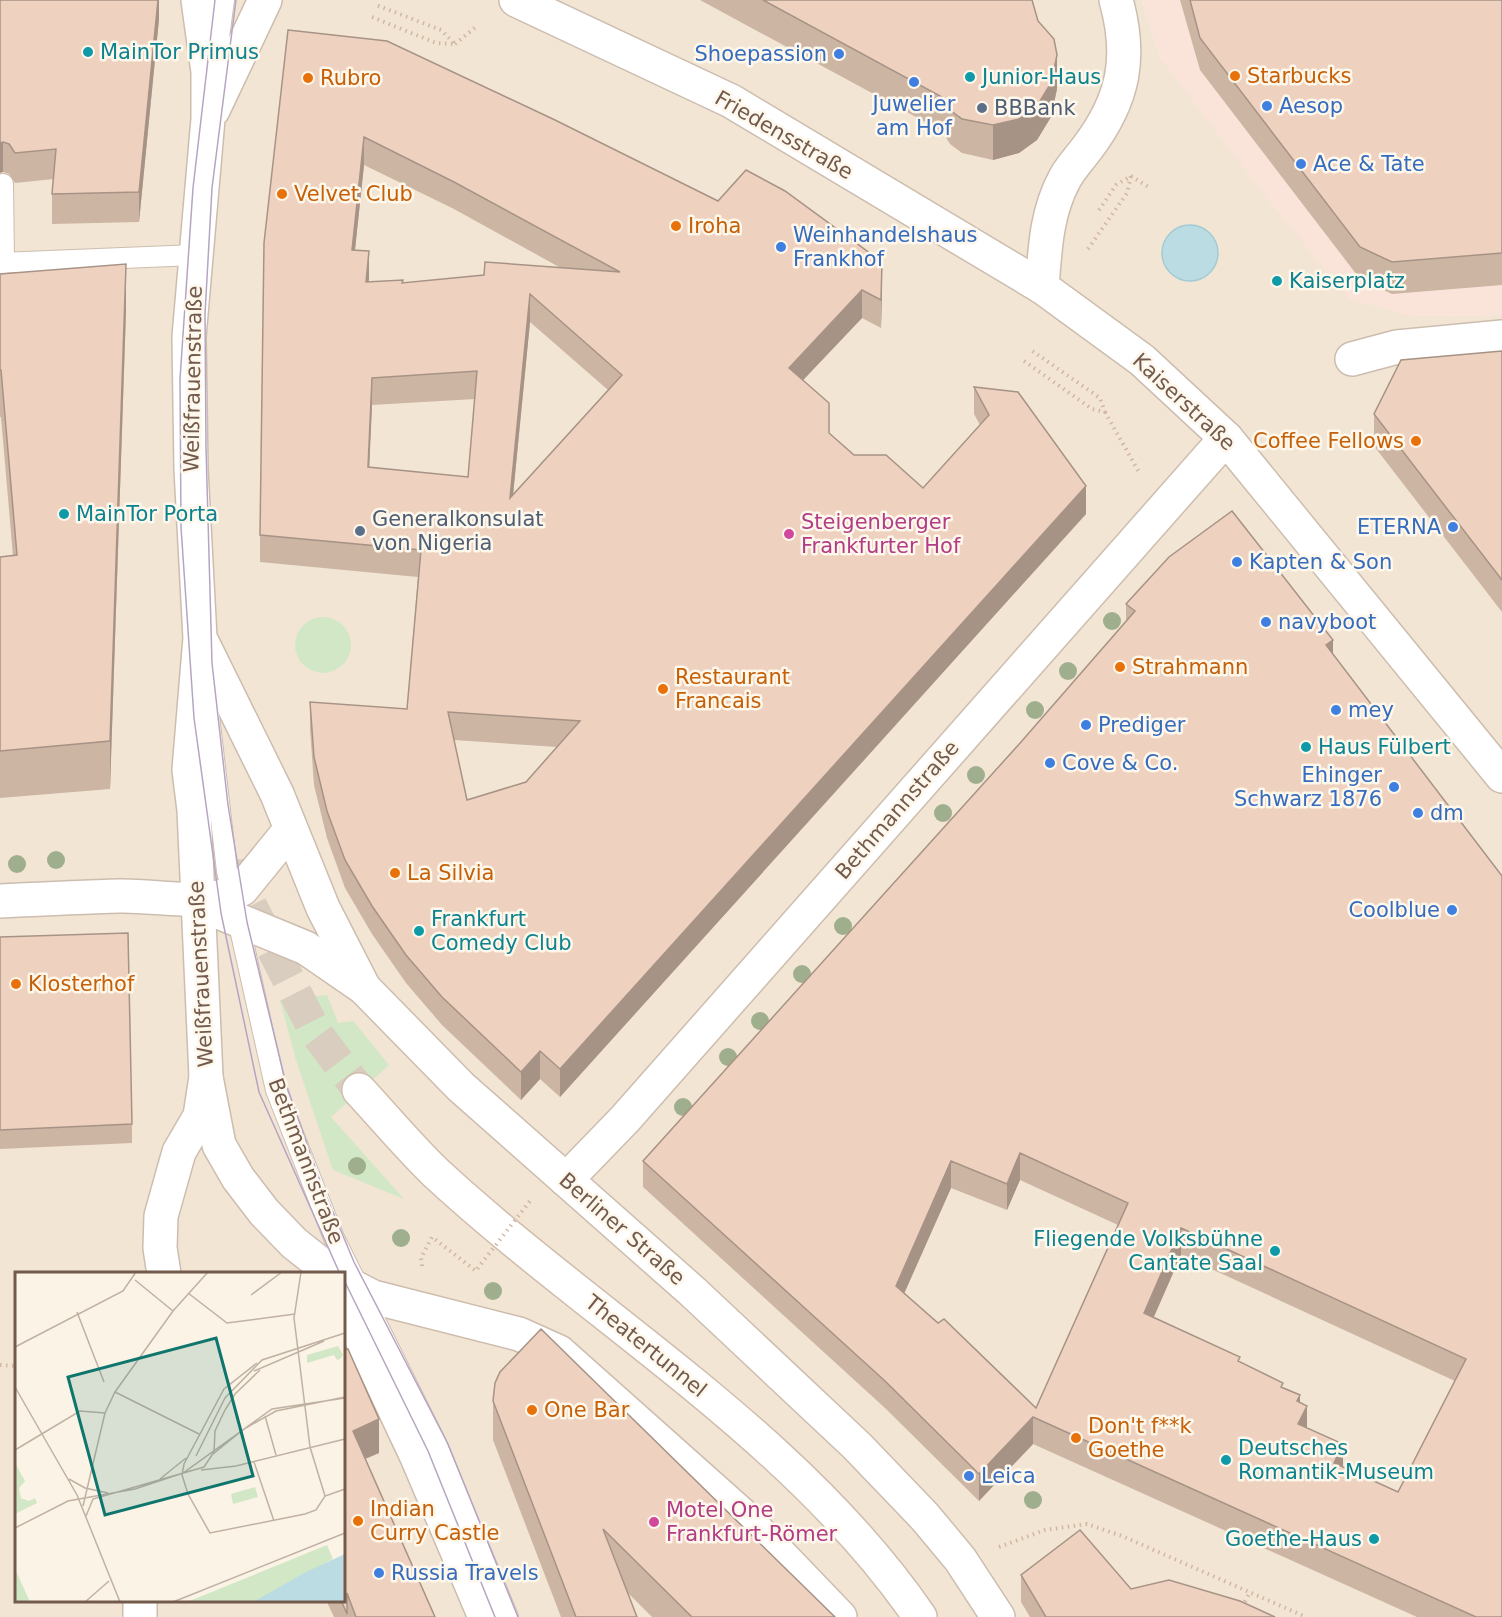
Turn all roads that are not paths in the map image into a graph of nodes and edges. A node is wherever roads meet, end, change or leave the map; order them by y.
1 (198, 0) edge
2 (224, 0) edge
3 (265, 0) edge
4 (516, 0) edge
5 (1116, 0) edge
6 (208, 119) junction
7 (3, 184) edge
8 (196, 255) junction
9 (2, 262) edge
10 (1042, 287) junction
11 (1502, 337) edge
12 (1352, 359) dead end
13 (1226, 438) junction
14 (200, 638) junction
15 (1502, 776) edge
16 (290, 830) junction
17 (198, 898) junction
18 (0, 901) edge
19 (234, 906) junction
20 (364, 988) junction
21 (206, 1077) junction
22 (358, 1090) tunnel mouth
23 (566, 1180) junction
24 (164, 1272) edge
25 (327, 1272) edge
26 (338, 1272) edge
27 (345, 1285) edge
28 (345, 1292) edge
29 (345, 1296) edge
30 (485, 1617) edge
31 (508, 1617) edge
32 (840, 1617) edge
33 (920, 1617) edge
34 (998, 1617) edge

1 - 6 street, Weißfrauenstraße
2 - 6 lane
3 - 6 street, Weißfrauenstraße
4 - 10 street, Friedensstraße
5 - 10 street
6 - 8 street, Weißfrauenstraße
7 - 9 lane
8 - 9 lane
8 - 14 street, Weißfrauenstraße
10 - 13 street, Kaiserstraße
11 - 12 street
13 - 15 street, Kaiserstraße
13 - 23 street, Bethmannstraße
14 - 16 street, Weißfrauenstraße
14 - 17 street, Weißfrauenstraße
14 - 19 lane, Bethmannstraße
16 - 19 street
16 - 20 street, Weißfrauenstraße
17 - 18 street
17 - 19 street, Berliner Straße
17 - 21 street, Weißfrauenstraße
19 - 20 street, Berliner Straße
19 - 26 lane, Bethmannstraße
20 - 23 street, Berliner Straße
21 - 24 street
21 - 25 street, Weißfrauenstraße
22 - 33 street, Theatertunnel
23 - 34 street, Berliner Straße
27 - 32 street
28 - 31 lane, Bethmannstraße
29 - 30 street, Bethmannstraße

